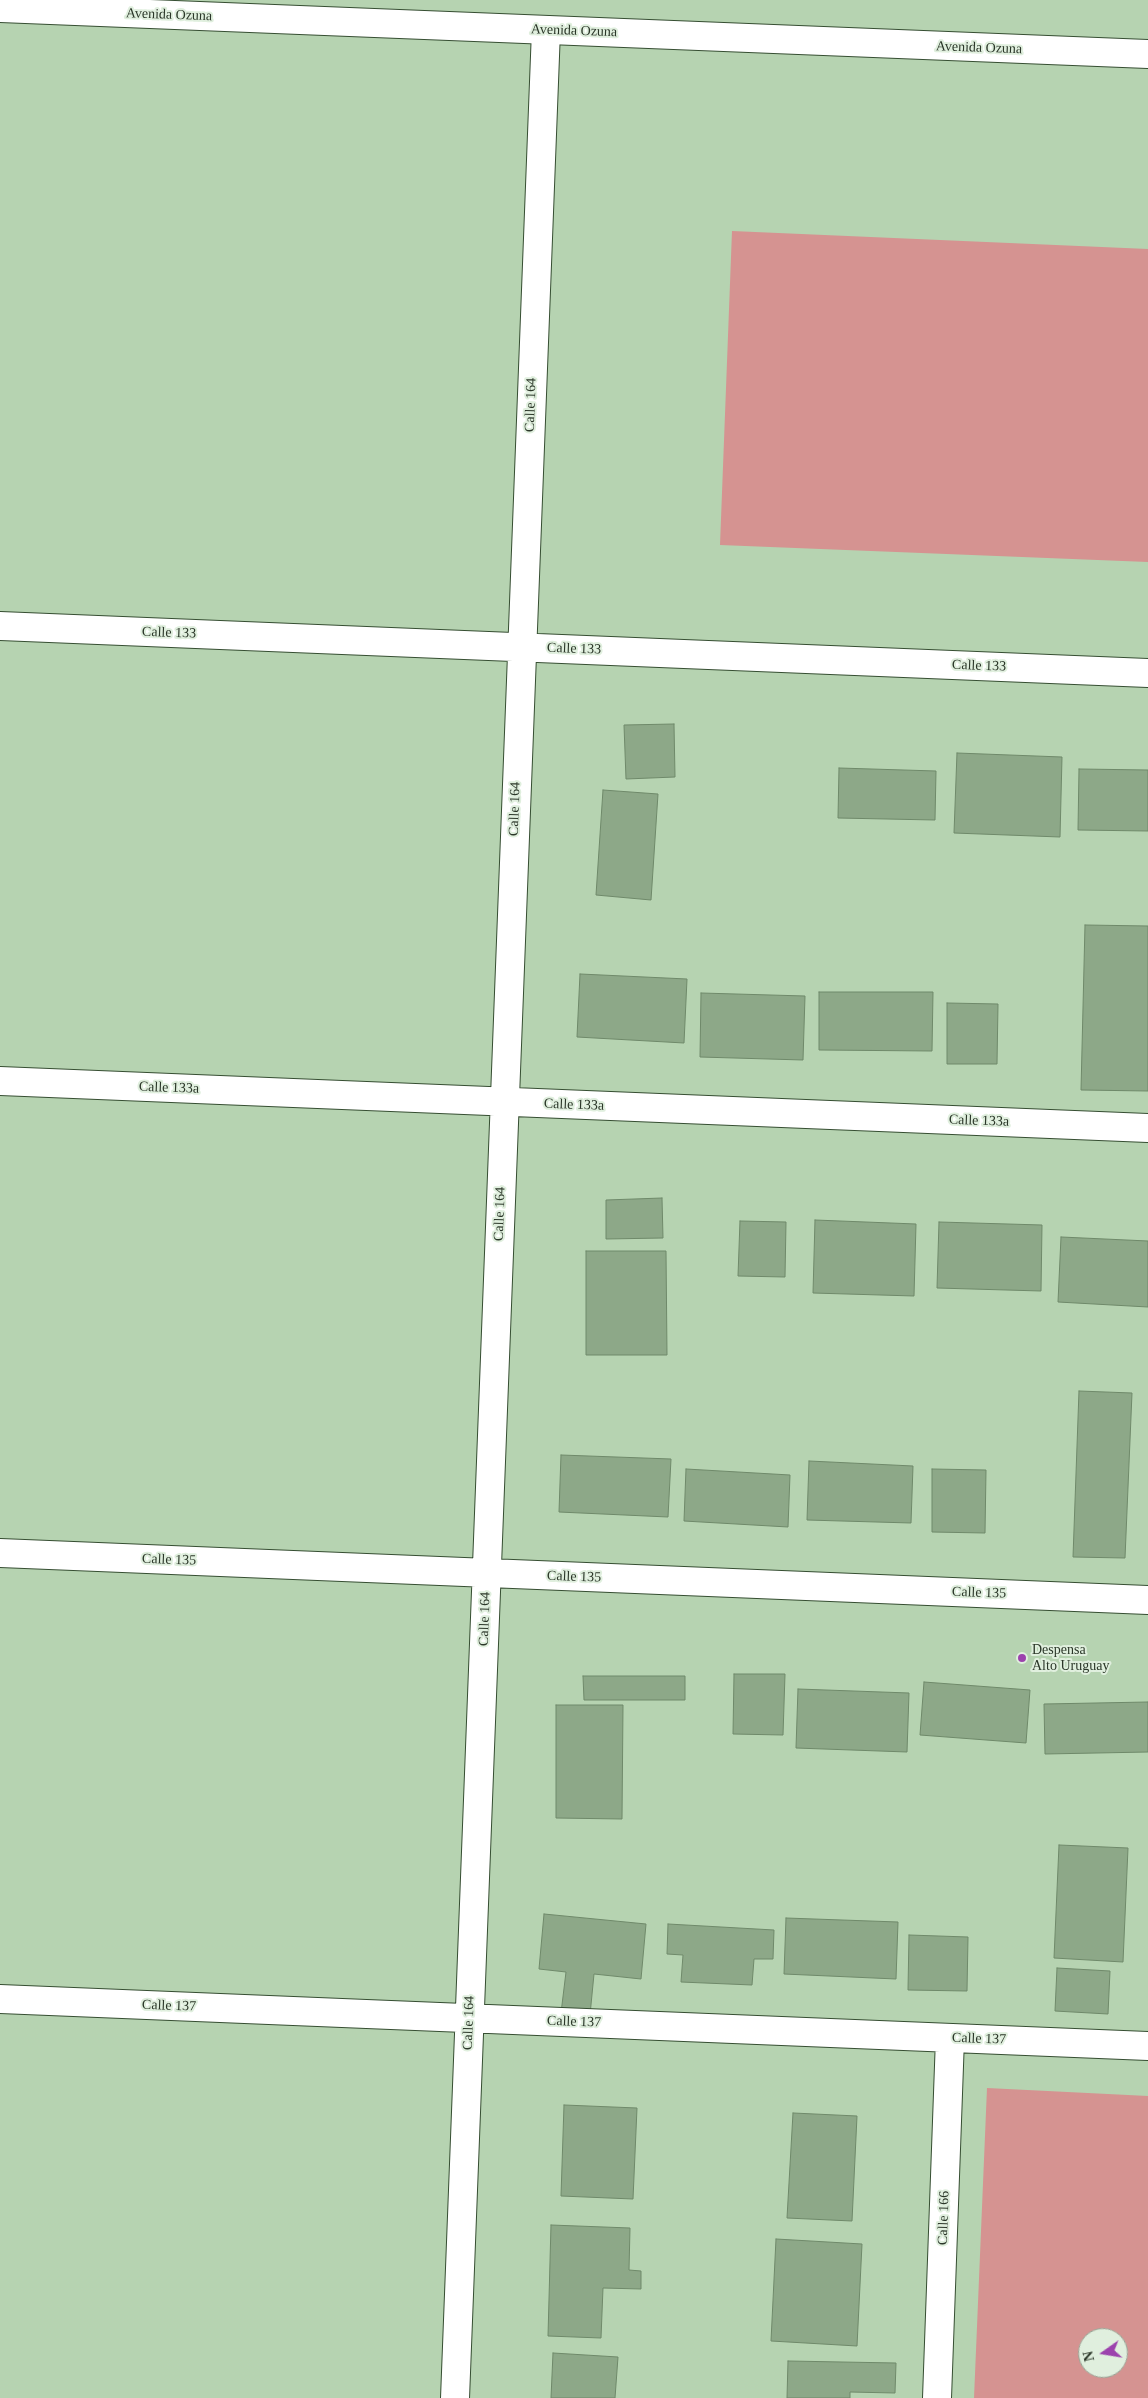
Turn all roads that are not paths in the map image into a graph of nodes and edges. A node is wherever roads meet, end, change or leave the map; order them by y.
1 (0, 8) edge
2 (546, 30) junction
3 (1148, 54) edge
4 (0, 626) edge
5 (522, 647) junction
6 (1148, 673) edge
7 (0, 1081) edge
8 (504, 1102) junction
9 (1148, 1128) edge
10 (0, 1553) edge
11 (486, 1573) junction
12 (1148, 1600) edge
13 (0, 1999) edge
14 (470, 2018) junction
15 (950, 2038) junction
16 (1148, 2046) edge
17 (455, 2398) edge
18 (937, 2398) edge

1 - 2 street, Avenida Ozuna
2 - 3 street, Avenida Ozuna
2 - 5 street, Calle 164
4 - 5 street, Calle 133
5 - 6 street, Calle 133
5 - 8 street, Calle 164
7 - 8 street, Calle 133a
8 - 9 street, Calle 133a
8 - 11 street, Calle 164
10 - 11 street, Calle 135
11 - 12 street, Calle 135
11 - 14 street, Calle 164
13 - 14 street, Calle 137
14 - 15 street, Calle 137
14 - 17 street, Calle 164
15 - 16 street, Calle 137
15 - 18 street, Calle 166

